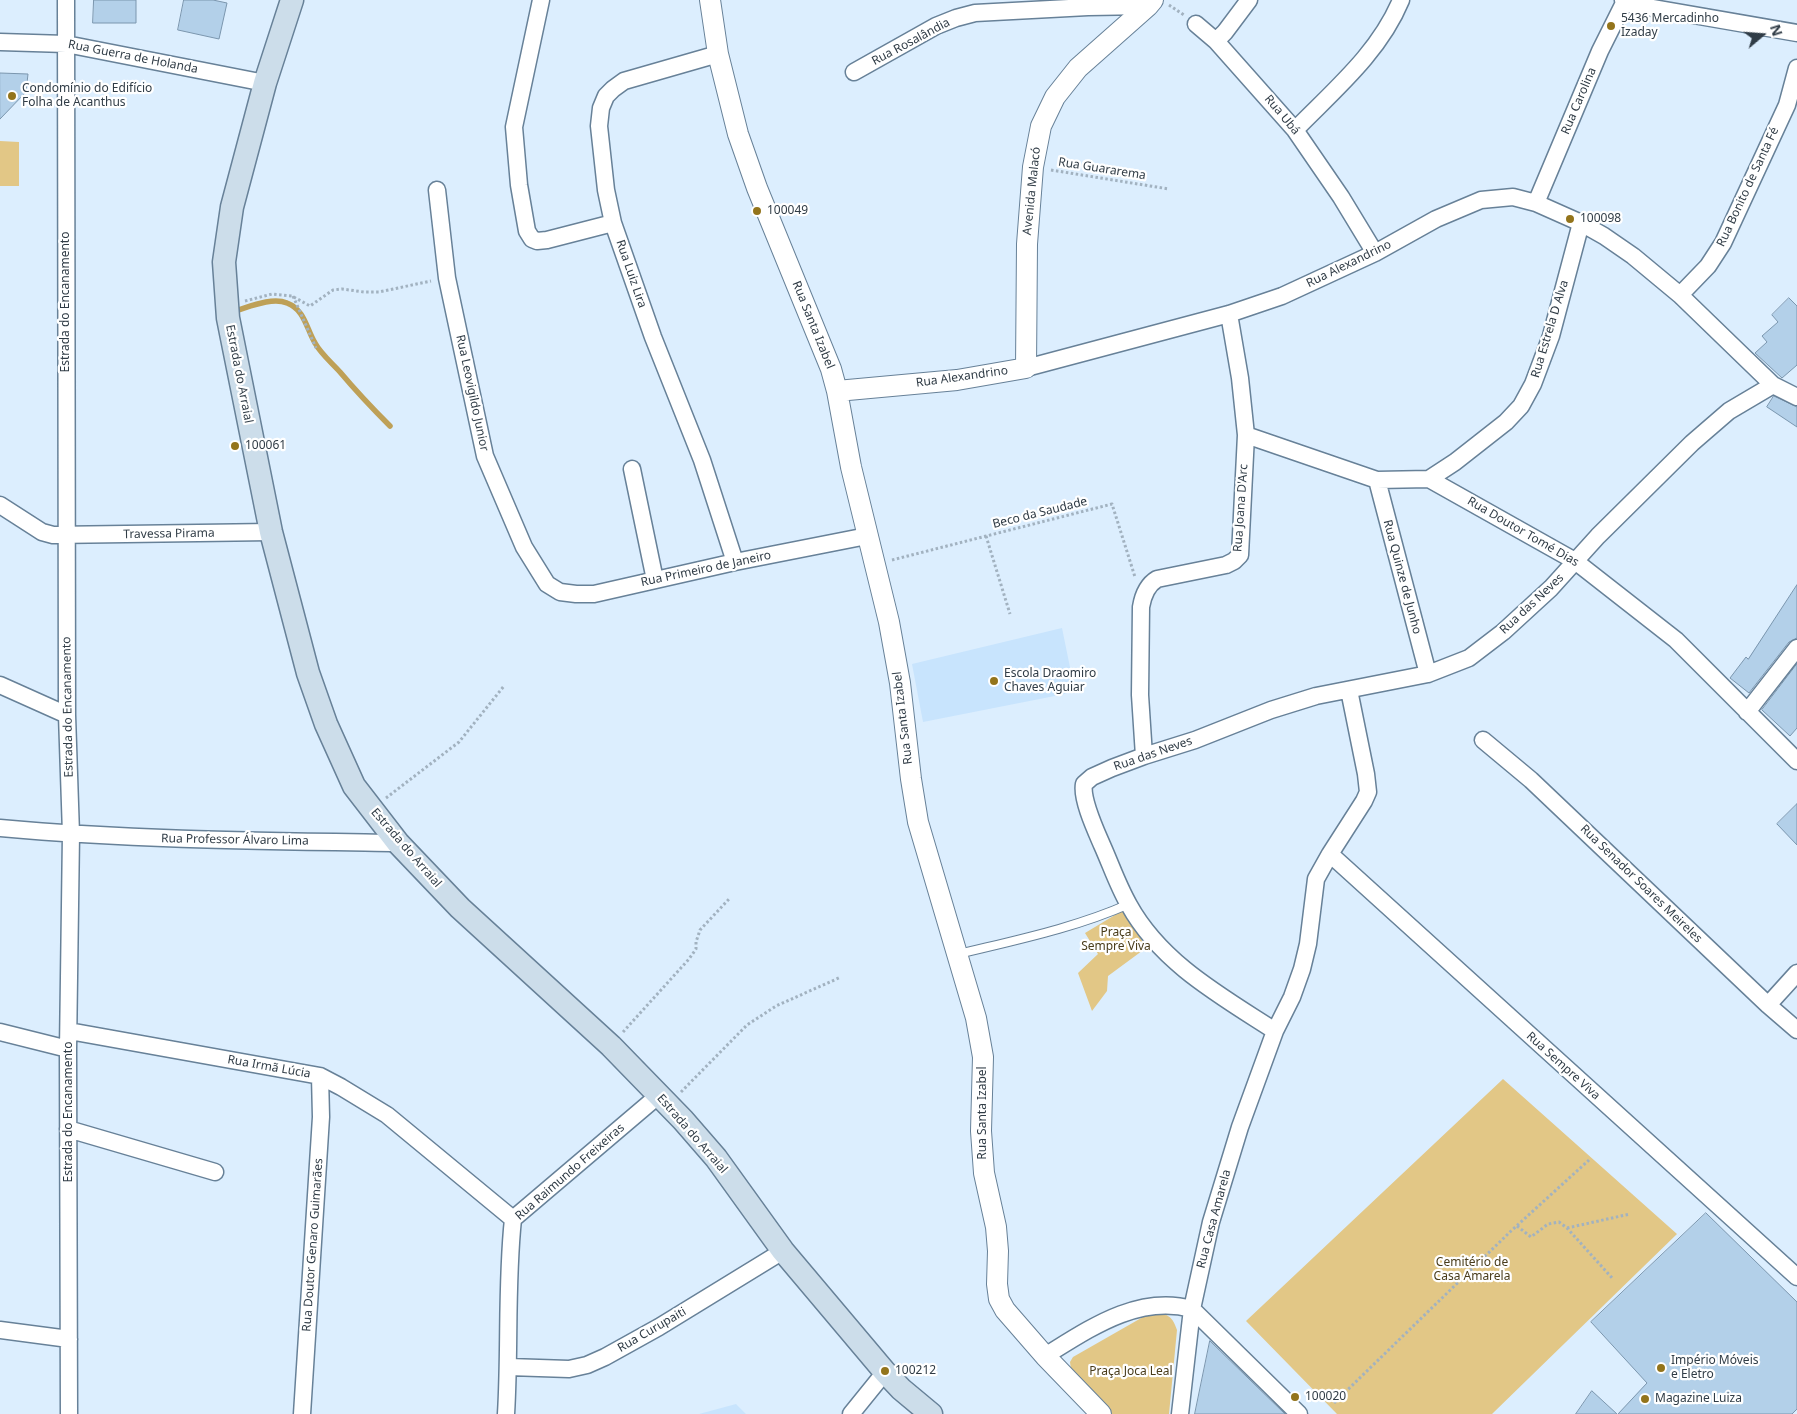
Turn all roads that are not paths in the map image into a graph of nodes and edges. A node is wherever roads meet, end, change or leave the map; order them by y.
1 (66, 0) edge
2 (292, 0) edge
3 (541, 0) edge
4 (710, 0) edge
5 (1249, 0) edge
6 (1401, 0) edge
7 (1154, 2) edge
8 (1624, 2) edge
9 (1196, 24) road end
10 (1797, 33) edge
11 (1216, 41) junction
12 (0, 42) edge
13 (66, 44) junction
14 (718, 54) junction
15 (1797, 68) edge
16 (854, 72) dead end
17 (265, 83) junction
18 (1295, 130) junction
19 (437, 190) dead end
20 (1536, 203) junction
21 (613, 223) junction
22 (1581, 224) junction
23 (1375, 253) junction
24 (1680, 295) junction
25 (1229, 314) junction
26 (1026, 368) junction
27 (1774, 385) junction
28 (837, 391) junction
29 (1796, 394) edge
30 (1246, 435) junction
31 (632, 469) dead end
32 (1429, 479) junction
33 (1377, 480) junction
34 (0, 505) edge
35 (271, 532) junction
36 (67, 536) junction
37 (868, 536) junction
38 (1575, 561) junction
39 (735, 562) junction
40 (655, 580) junction
41 (548, 584) joint
42 (1797, 648) edge
43 (1428, 674) junction
44 (0, 685) edge
45 (1349, 690) junction
46 (1747, 712) junction
47 (67, 715) junction
48 (1483, 740) dead end
49 (1144, 756) junction
50 (1797, 761) edge
51 (0, 828) edge
52 (71, 834) junction
53 (398, 842) junction
54 (1330, 854) junction
55 (1129, 904) junction
56 (957, 955) junction
57 (1797, 973) edge
58 (1768, 1005) junction
59 (1797, 1030) edge
60 (69, 1031) junction
61 (1275, 1031) junction
62 (0, 1032) edge
63 (68, 1049) junction
64 (320, 1076) junction
65 (664, 1100) junction
66 (68, 1129) junction
67 (216, 1172) dead end
68 (513, 1220) junction
69 (783, 1251) junction
70 (1797, 1277) edge
71 (1192, 1309) junction
72 (0, 1330) edge
73 (69, 1339) junction
74 (1046, 1356) junction
75 (509, 1367) junction
76 (885, 1372) junction
77 (69, 1414) edge
78 (302, 1414) edge
79 (506, 1414) edge
80 (851, 1414) edge
81 (931, 1414) edge
82 (1101, 1414) edge
83 (1180, 1414) edge
84 (1299, 1414) edge

1 - 13 street, Estrada do Encanamento
2 - 17 main road, Estrada do Arraial
3 - 21 street
4 - 14 street, Rua Santa Izabel
5 - 11 street
6 - 18 street
7 - 16 street, Rua Rosalândia
7 - 26 street, Avenida Malacó
8 - 10 street
8 - 20 street, Rua Carolina
9 - 11 street, Rua Ubá
11 - 18 street, Rua Ubá
12 - 13 street, Rua Guerra de Holanda
13 - 17 street, Rua Guerra de Holanda
13 - 36 street, Estrada do Encanamento
14 - 21 street, Rua Luiz Lira
14 - 28 street, Rua Santa Izabel
15 - 24 street, Rua Bonito de Santa Fé
17 - 35 main road, Estrada do Arraial
18 - 23 street, Rua Ubá
19 - 41 street, Rua Leovigildo Junior
20 - 22 street, Rua Alexandrino
20 - 23 street, Rua Alexandrino
21 - 39 street, Rua Luiz Lira
22 - 24 street, Rua Alexandrino
22 - 32 street, Rua Estrela D Alva
23 - 25 street, Rua Alexandrino
24 - 27 street, Rua Alexandrino
25 - 26 street, Rua Alexandrino
25 - 30 street, Rua Joana D'Arc
26 - 28 street, Rua Alexandrino
27 - 29 street, Rua Alexandrino
27 - 38 street, Rua das Neves
28 - 37 street, Rua Santa Izabel
30 - 33 street
30 - 49 street, Rua Joana D'Arc
31 - 40 street
32 - 33 street
32 - 38 street, Rua Doutor Tomé Dias
33 - 43 street, Rua Quinze de Junho
34 - 36 street, Travessa Pirama
35 - 36 street, Travessa Pirama
35 - 53 main road, Estrada do Arraial
36 - 47 street, Estrada do Encanamento
37 - 39 street, Rua Primeiro de Janeiro
37 - 56 street, Rua Santa Izabel
38 - 43 street, Rua das Neves
38 - 46 street, Rua Doutor Tomé Dias
39 - 40 street, Rua Primeiro de Janeiro
40 - 41 street, Rua Primeiro de Janeiro
42 - 46 street
43 - 45 street, Rua das Neves
44 - 47 street
45 - 49 street, Rua das Neves
45 - 54 street
46 - 50 street, Rua Doutor Tomé Dias
47 - 52 street, Estrada do Encanamento
48 - 58 street, Rua Senador Soares Meireles
49 - 55 street, Rua das Neves
51 - 52 street, Rua Professor Álvaro Lima
52 - 53 street, Rua Professor Álvaro Lima
52 - 60 street, Estrada do Encanamento
53 - 65 main road, Estrada do Arraial
54 - 61 street, Rua Casa Amarela
54 - 70 street, Rua Sempre Viva
55 - 56 lane
55 - 61 street
56 - 74 street, Rua Santa Izabel
57 - 58 street
58 - 59 street, Rua Senador Soares Meireles
60 - 63 street, Estrada do Encanamento
60 - 64 street, Rua Irmã Lúcia
61 - 71 street, Rua Casa Amarela
62 - 63 street
63 - 66 street, Estrada do Encanamento
64 - 68 street, Rua Irmã Lúcia
64 - 78 street, Rua Doutor Genaro Guimarães
65 - 68 street, Rua Raimundo Freixeiras
65 - 69 main road, Estrada do Arraial
66 - 67 street
66 - 73 street, Estrada do Encanamento
68 - 75 street, Rua Raimundo Freixeiras
69 - 75 street, Rua Curupaiti
69 - 76 main road, Estrada do Arraial
71 - 74 street
71 - 83 street, Rua Casa Amarela
71 - 84 street
72 - 73 street
73 - 77 street, Estrada do Encanamento
74 - 82 street, Rua Santa Izabel
75 - 79 street, Rua Raimundo Freixeiras
76 - 80 street
76 - 81 main road, Estrada do Arraial

